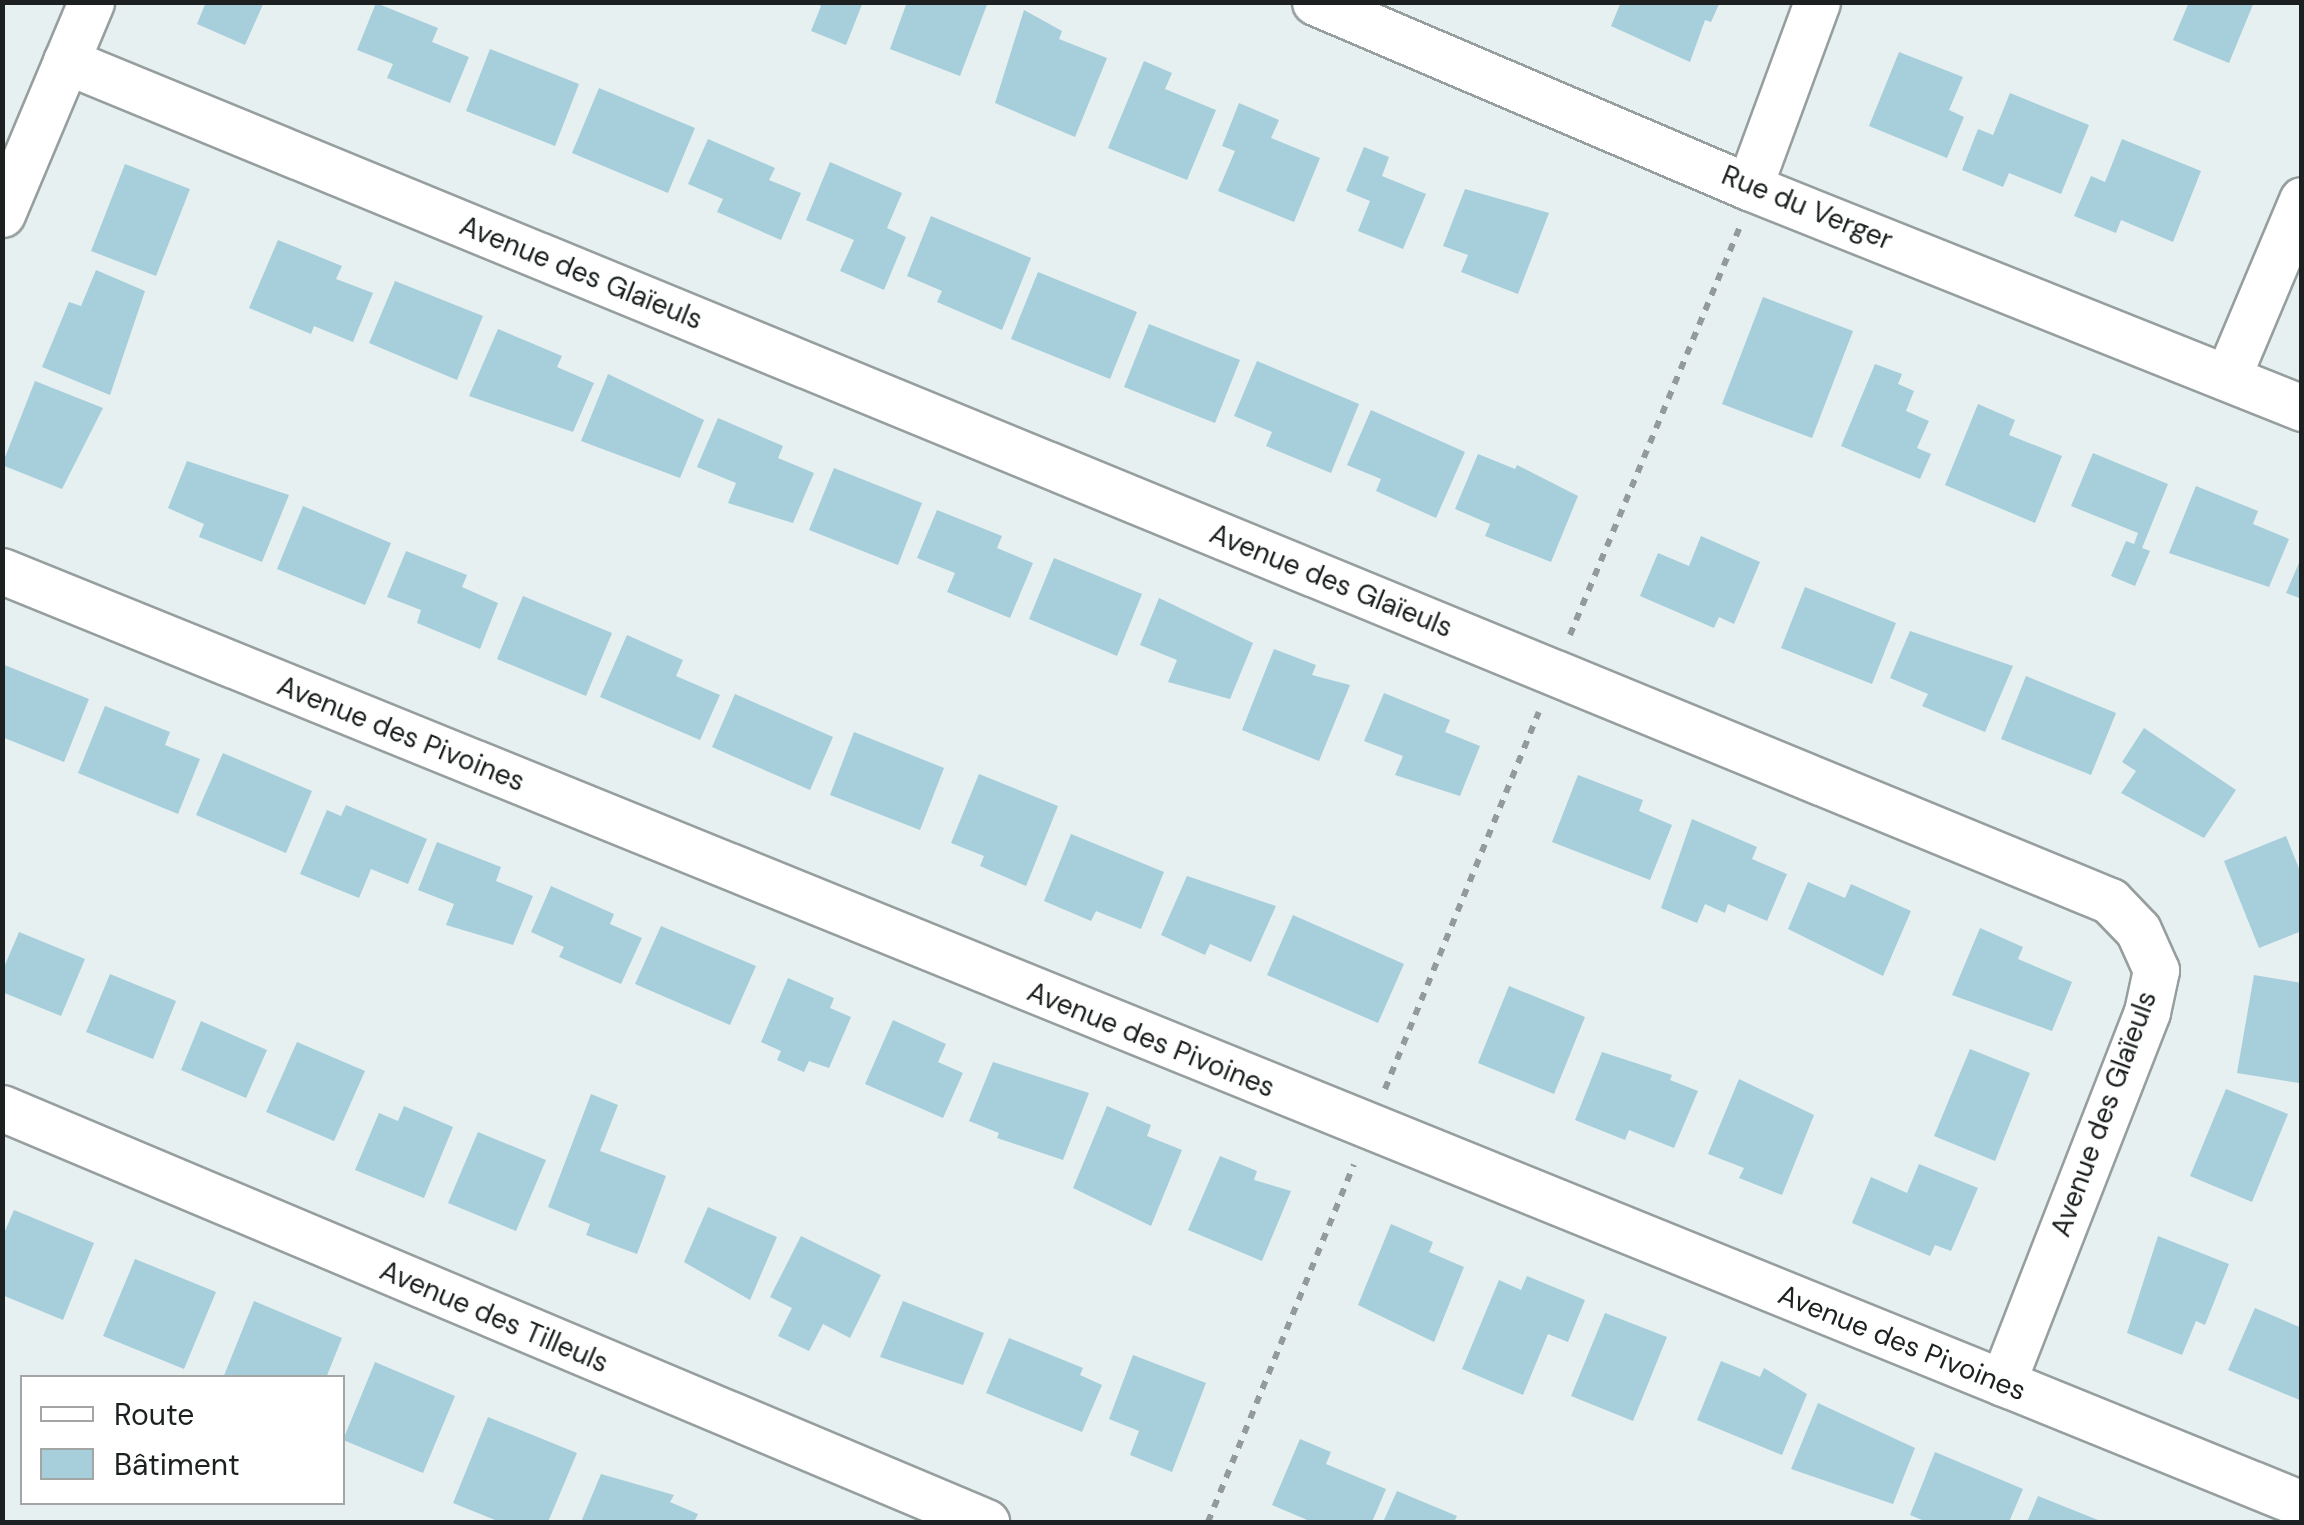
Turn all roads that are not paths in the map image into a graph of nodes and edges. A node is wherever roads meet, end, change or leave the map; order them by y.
1 (91, 2) edge
2 (1315, 2) edge
3 (1817, 2) edge
4 (66, 61) junction
5 (1750, 186) junction
6 (2302, 200) edge
7 (2, 214) edge
8 (2228, 376) junction
9 (2302, 408) edge
10 (2, 571) edge
11 (2, 1108) edge
12 (2002, 1383) junction
13 (2302, 1504) edge
14 (986, 1522) edge

1 - 4 street
2 - 5 street, Rue du Verger
3 - 5 street
4 - 7 street
4 - 12 street, Avenue des Glaïeuls
5 - 8 street, Rue du Verger
6 - 8 street
8 - 9 street, Rue du Verger
10 - 12 street, Avenue des Pivoines
11 - 14 street, Avenue des Tilleuls
12 - 13 street, Avenue des Pivoines

